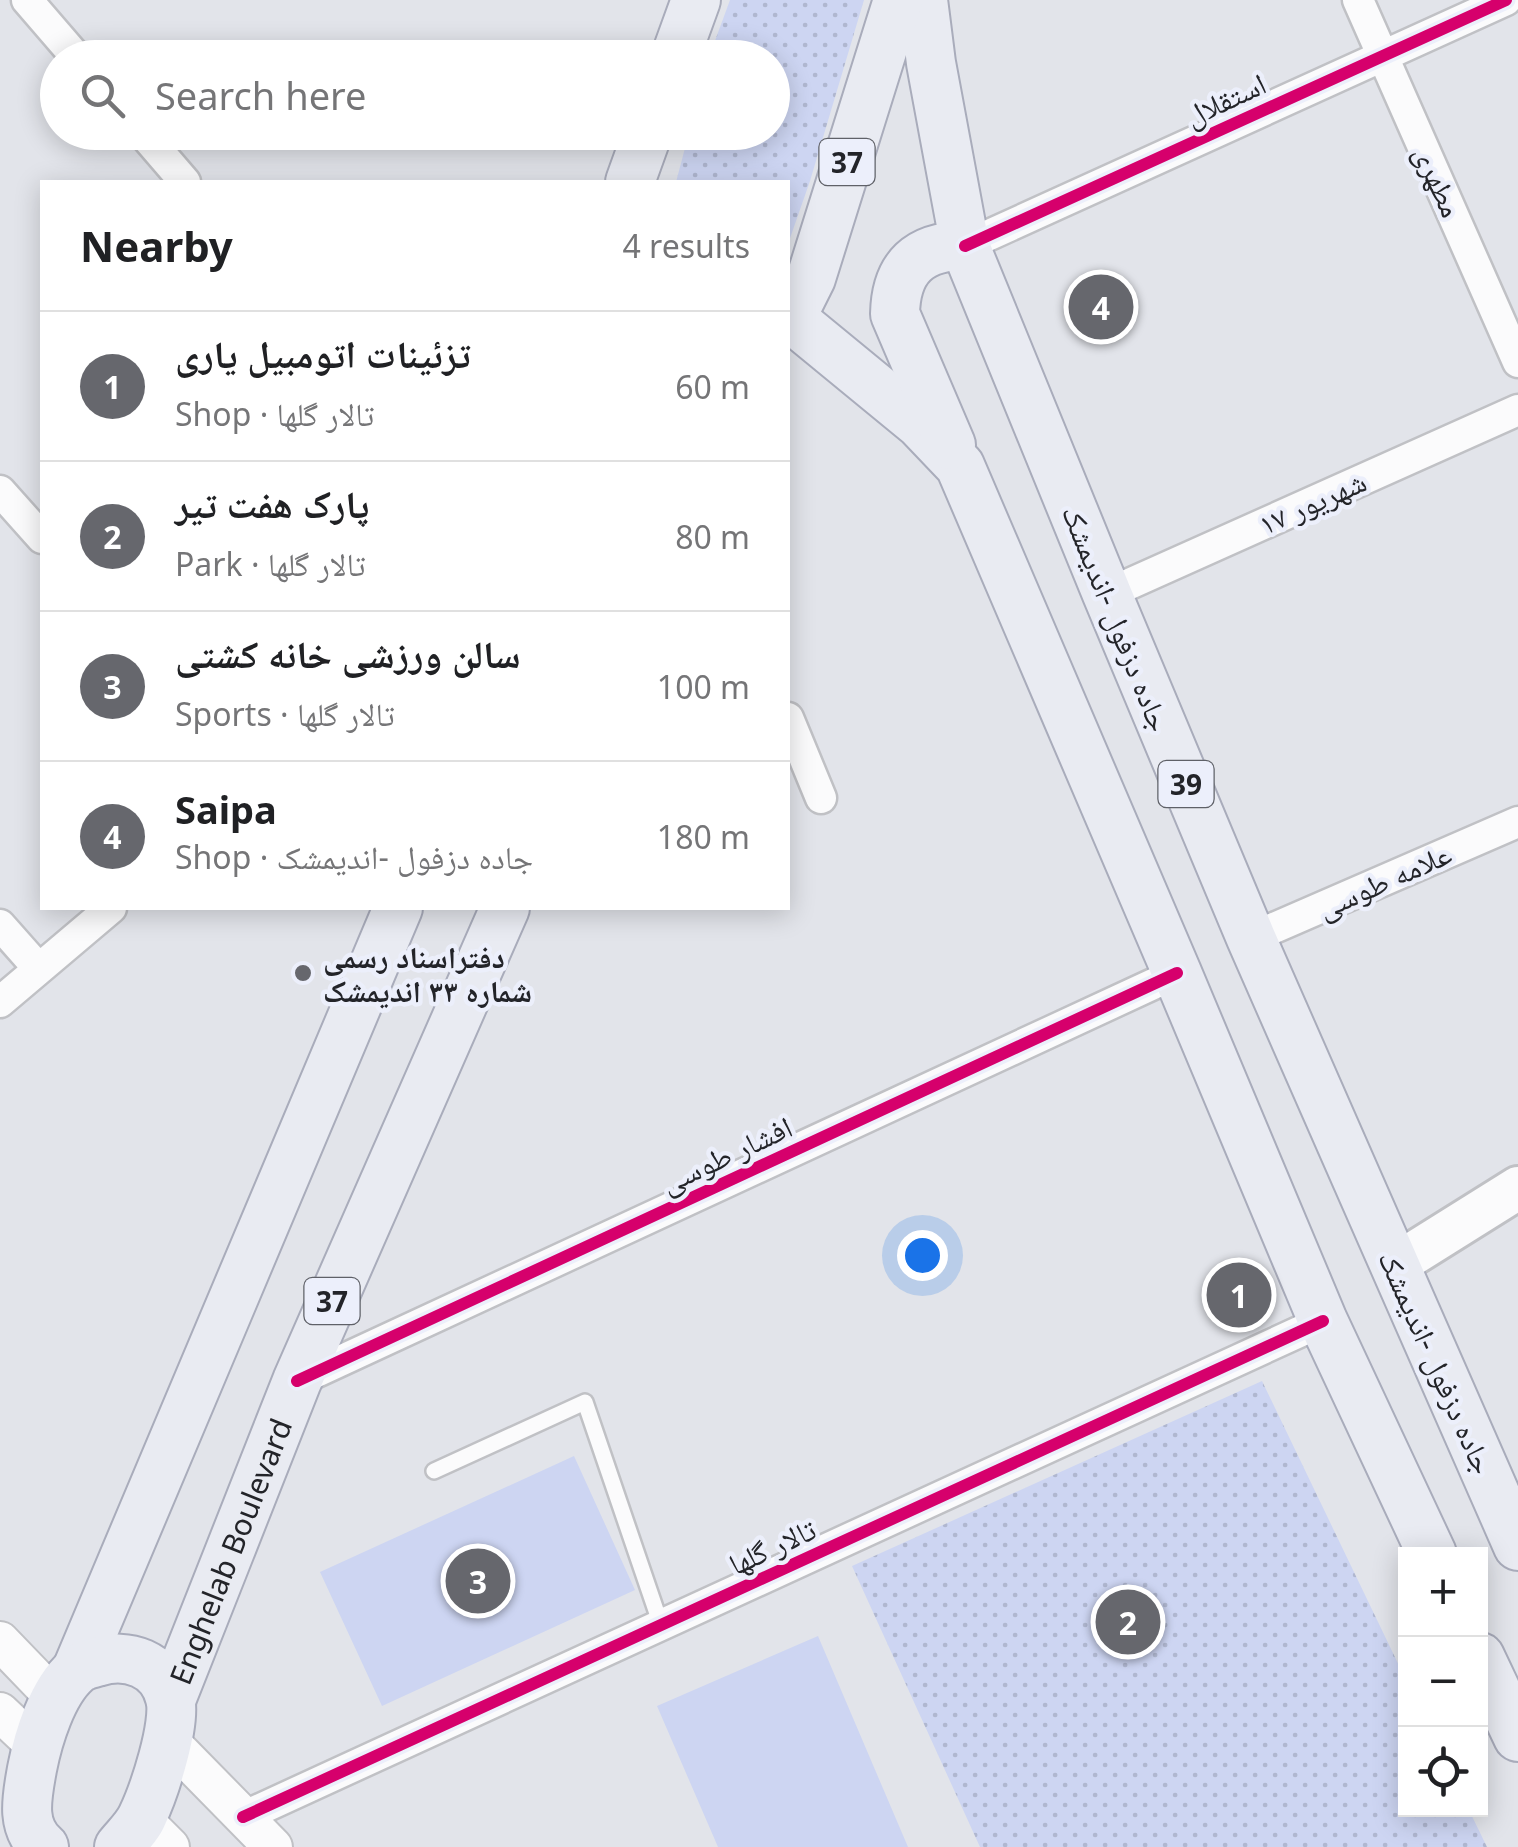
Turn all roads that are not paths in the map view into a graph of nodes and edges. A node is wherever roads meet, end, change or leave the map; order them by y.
1 (28, 0) edge
2 (696, 0) edge
3 (898, 0) edge
4 (924, 0) edge
5 (1358, 0) edge
6 (1506, 0) edge
7 (62, 40) edge
8 (682, 40) edge
9 (1383, 54) junction
10 (157, 150) edge
11 (642, 150) edge
12 (183, 180) edge
13 (631, 180) edge
14 (965, 246) junction
15 (790, 318) edge
16 (790, 321) edge
17 (1518, 362) edge
18 (1518, 410) edge
19 (960, 466) junction
20 (0, 491) edge
21 (40, 536) edge
22 (1107, 594) junction
23 (790, 723) edge
24 (821, 798) dead end
25 (1518, 822) edge
26 (109, 910) edge
27 (397, 910) edge
28 (504, 910) edge
29 (0, 924) edge
30 (1251, 938) junction
31 (39, 969) junction
32 (1177, 972) junction
33 (0, 1002) edge
34 (1518, 1188) edge
35 (1395, 1265) junction
36 (1323, 1321) junction
37 (296, 1380) junction
38 (434, 1472) dead end
39 (1513, 1518) edge
40 (1429, 1547) edge
41 (661, 1625) junction
42 (0, 1641) edge
43 (1488, 1674) edge
44 (66, 1684) junction
45 (0, 1712) edge
46 (170, 1721) junction
47 (1518, 1737) edge
48 (37, 1747) junction
49 (243, 1817) junction
50 (143, 1838) edge
51 (32, 1841) edge
52 (273, 1847) edge

1 - 7 street
2 - 8 main road
3 - 15 main road, 37
4 - 14 main road, جاده دزفول -اندیمشک / 39
5 - 9 street, مطهری
6 - 9 street, استقلال
9 - 14 street, استقلال
9 - 17 street, مطهری
10 - 12 street
11 - 13 main road
14 - 19 main road
14 - 22 main road, جاده دزفول -اندیمشک / 39
16 - 19 main road
18 - 22 street, ۱۷ شهریور
19 - 32 main road
20 - 21 street
22 - 30 main road, جاده دزفول -اندیمشک / 39
23 - 24 street
25 - 30 street, علامه طوسی
26 - 31 street
27 - 44 main road
28 - 37 main road, Enghelab Boulevard / 37
29 - 31 street
30 - 35 main road, جاده دزفول -اندیمشک / 39
31 - 33 street
32 - 36 main road
32 - 37 street, افشار طوسی
34 - 35 main road
35 - 39 main road, جاده دزفول -اندیمشک / 39
36 - 40 main road
36 - 41 street, تالار گلها
37 - 46 main road, Enghelab Boulevard / 37
38 - 41 lane
41 - 49 street, تالار گلها
42 - 44 street
43 - 47 main road
44 - 46 main road
44 - 48 main road
45 - 48 street
46 - 49 street
46 - 50 main road, 37
48 - 51 main road
49 - 52 street

